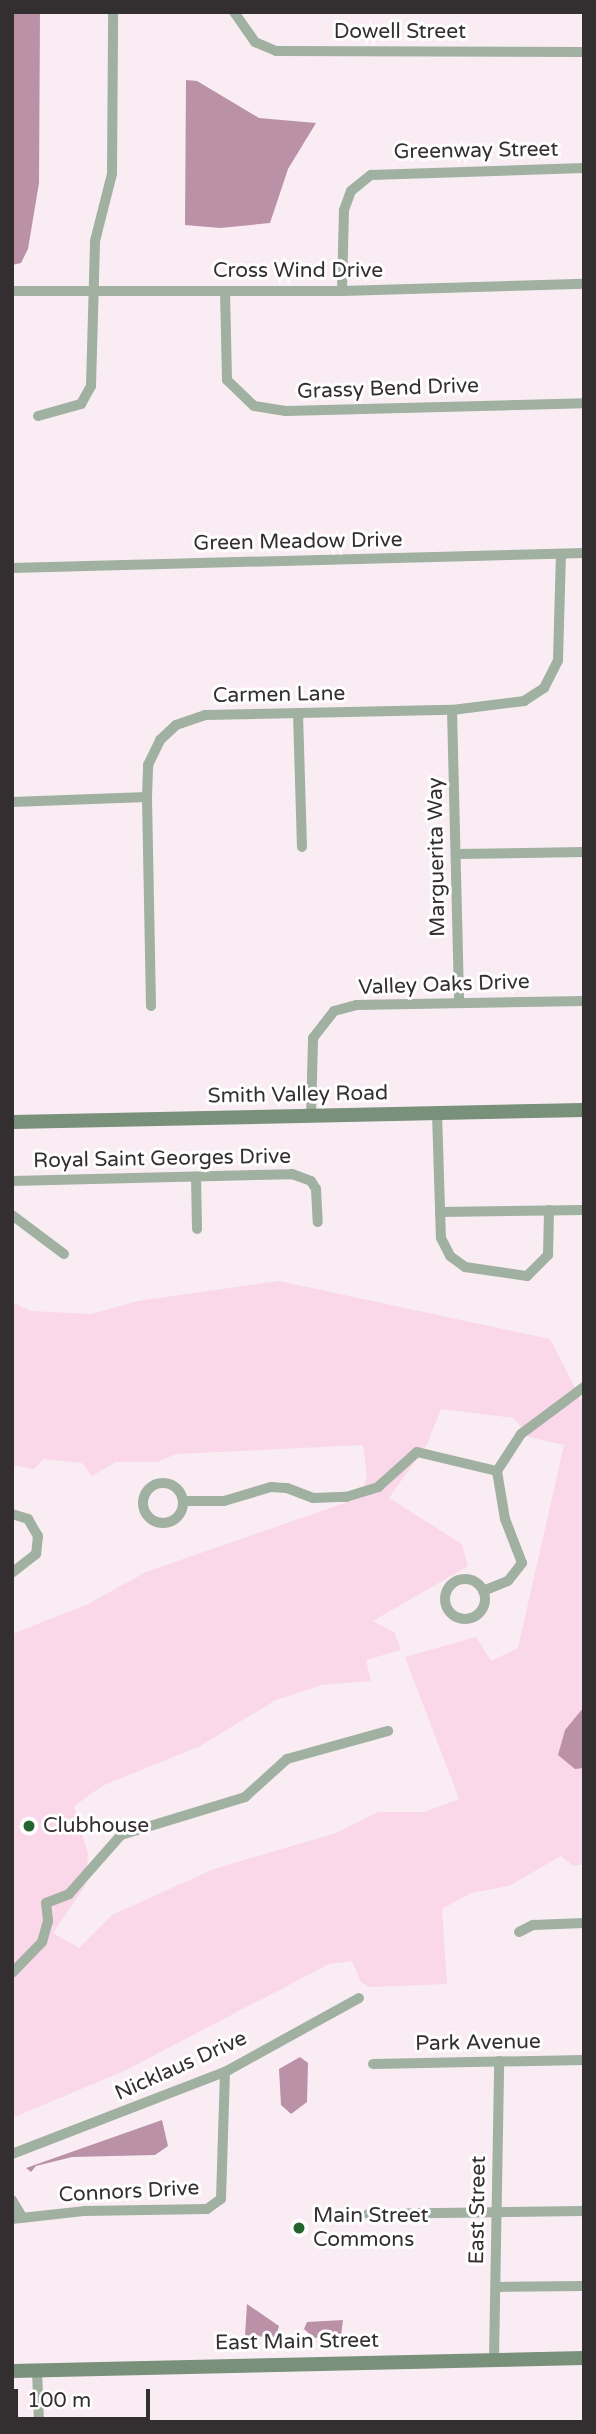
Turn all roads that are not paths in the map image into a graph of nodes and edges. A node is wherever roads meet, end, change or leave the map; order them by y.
1 (113, 12) edge
2 (234, 12) edge
3 (584, 52) edge
4 (584, 168) edge
5 (584, 284) edge
6 (225, 290) junction
7 (12, 291) edge
8 (93, 291) junction
9 (342, 291) junction
10 (584, 403) edge
11 (38, 416) dead end
12 (584, 553) edge
13 (561, 554) junction
14 (12, 568) edge
15 (452, 710) junction
16 (298, 713) junction
17 (147, 797) junction
18 (12, 802) edge
19 (302, 847) dead end
20 (584, 852) edge
21 (457, 854) junction
22 (584, 1000) edge
23 (459, 1003) junction
24 (151, 1006) dead end
25 (584, 1110) edge
26 (437, 1114) junction
27 (311, 1115) junction
28 (12, 1122) edge
29 (196, 1177) junction
30 (12, 1181) edge
31 (548, 1210) junction
32 (584, 1210) edge
33 (440, 1212) junction
34 (12, 1215) edge
35 (318, 1222) dead end
36 (197, 1228) dead end
37 (64, 1254) dead end
38 (584, 1387) edge
39 (497, 1471) junction
40 (183, 1501) junction
41 (12, 1514) edge
42 (12, 1573) edge
43 (483, 1591) junction
44 (387, 1731) dead end
45 (584, 1923) edge
46 (519, 1932) dead end
47 (12, 1973) edge
48 (359, 1998) dead end
49 (584, 2060) edge
50 (499, 2061) junction
51 (373, 2064) dead end
52 (225, 2072) junction
53 (12, 2154) edge
54 (12, 2200) edge
55 (584, 2211) edge
56 (498, 2213) junction
57 (368, 2214) dead end
58 (18, 2219) edge
59 (584, 2286) edge
60 (496, 2287) junction
61 (584, 2358) edge
62 (494, 2359) junction
63 (37, 2370) junction
64 (12, 2371) edge
65 (39, 2422) edge

1 - 8 street
2 - 3 street, Dowell Street
4 - 9 street, Greenway Street
5 - 9 street, Cross Wind Drive
6 - 8 street, Cross Wind Drive
6 - 9 street, Cross Wind Drive
6 - 10 street, Grassy Bend Drive
7 - 8 street, Cross Wind Drive
8 - 11 street
12 - 13 street, Green Meadow Drive
13 - 14 street, Green Meadow Drive
13 - 15 street, Carmen Lane
15 - 16 street, Carmen Lane
15 - 21 street, Marguerita Way
16 - 17 street, Carmen Lane
16 - 19 street
17 - 18 street
17 - 24 street, Carmen Lane
20 - 21 street
21 - 23 street, Marguerita Way
22 - 23 street, Valley Oaks Drive
23 - 27 street, Valley Oaks Drive
25 - 26 main road, Smith Valley Road
26 - 27 main road, Smith Valley Road
26 - 33 street
27 - 28 main road, Smith Valley Road
29 - 30 street, Royal Saint Georges Drive
29 - 35 street, Royal Saint Georges Drive
29 - 36 street
31 - 32 street
31 - 33 street
31 - 33 street
34 - 37 street
38 - 39 street
39 - 40 street
39 - 43 street
40 - 40 street
41 - 42 street
43 - 43 street
44 - 47 street
45 - 46 street
48 - 52 street, Nicklaus Drive
49 - 50 street, Park Avenue
50 - 51 street, Park Avenue
50 - 56 street, East Street
52 - 53 street, Nicklaus Drive
52 - 58 street, Connors Drive
54 - 58 street
55 - 56 street
56 - 57 street
56 - 60 street, East Street
59 - 60 street
60 - 62 street, East Street
61 - 62 main road, East Main Street
62 - 63 main road, East Main Street
63 - 64 main road, East Main Street
63 - 65 street

